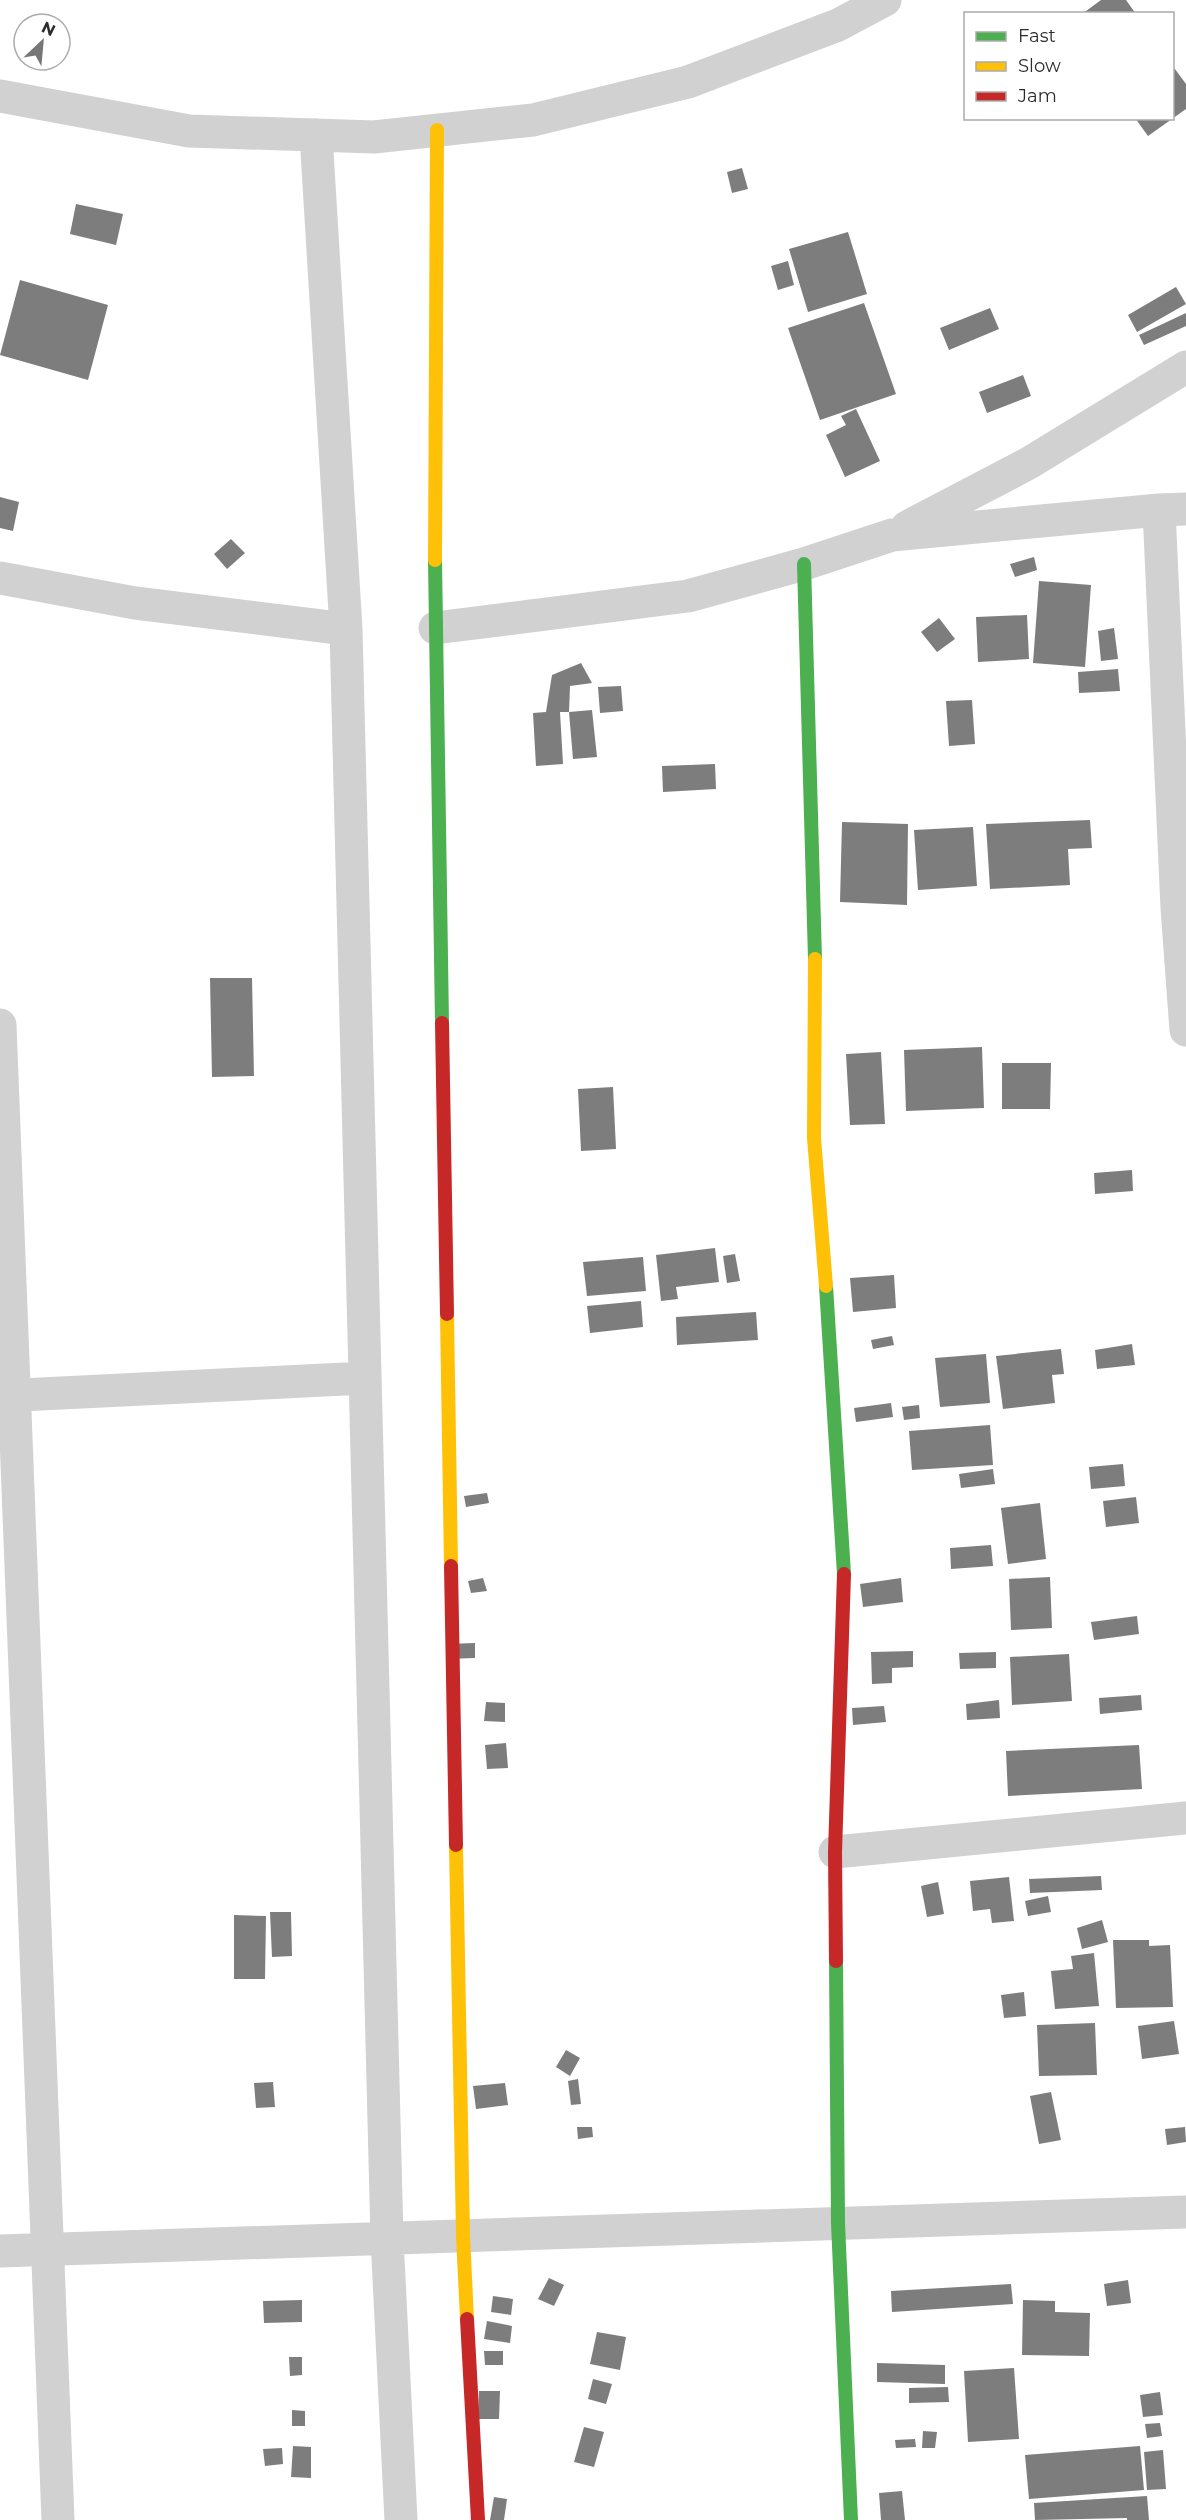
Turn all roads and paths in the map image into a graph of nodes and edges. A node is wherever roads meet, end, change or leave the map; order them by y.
1 (885, 0) edge
2 (0, 96) edge
3 (437, 130) junction
4 (316, 135) junction
5 (1186, 367) edge
6 (1173, 509) edge
7 (892, 535) junction
8 (804, 564) junction
9 (0, 578) edge
10 (435, 628) junction
11 (346, 629) junction
12 (0, 1025) edge
13 (1186, 1030) edge
14 (365, 1378) junction
15 (7, 1396) edge
16 (1186, 1818) edge
17 (835, 1852) junction
18 (1186, 2212) edge
19 (838, 2223) junction
20 (463, 2236) junction
21 (387, 2238) junction
22 (48, 2249) junction
23 (0, 2251) edge
24 (58, 2520) edge
25 (401, 2520) edge
26 (478, 2520) edge
27 (851, 2520) edge

1 - 3 street
2 - 4 street
3 - 4 street
3 - 10 street
4 - 11 street
5 - 7 street
6 - 7 street
6 - 13 street
7 - 8 street
8 - 10 street
8 - 17 street
9 - 11 street
10 - 20 street
11 - 14 street
12 - 15 street
14 - 15 street
14 - 21 street
15 - 22 street
16 - 17 street
17 - 19 street
18 - 19 street
19 - 20 street
19 - 27 street
20 - 21 street
20 - 26 street
21 - 22 street
21 - 25 street
22 - 23 street
22 - 24 street

